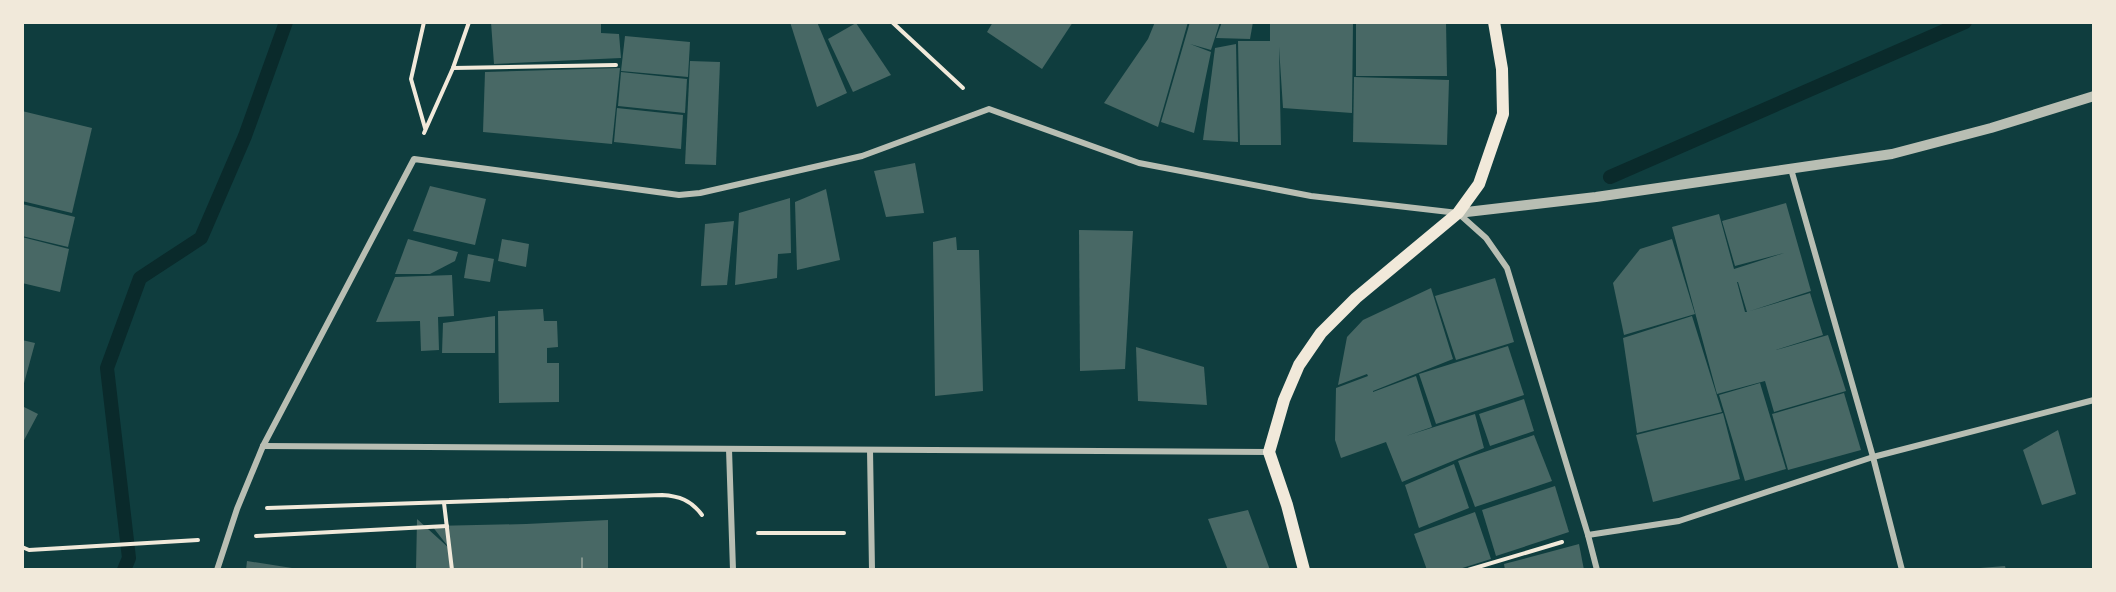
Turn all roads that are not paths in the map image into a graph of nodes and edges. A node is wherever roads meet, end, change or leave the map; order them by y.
1 (1494, 22) edge
2 (2094, 96) edge
3 (1791, 169) junction
4 (1458, 213) junction
5 (2094, 400) edge
6 (262, 446) junction
7 (729, 449) junction
8 (870, 450) junction
9 (1269, 452) junction
10 (1873, 457) junction
11 (1588, 534) junction
12 (217, 570) edge
13 (733, 570) edge
14 (872, 570) edge
15 (1304, 570) edge
16 (1597, 570) edge
17 (1902, 570) edge

1 - 4 main road
2 - 3 street
3 - 4 street
3 - 10 street
4 - 6 street
4 - 9 main road
4 - 11 street
5 - 10 street
6 - 7 street
6 - 12 street
7 - 8 street
7 - 13 street
8 - 9 street
8 - 14 street
9 - 15 main road
10 - 11 street
10 - 17 street
11 - 16 street

